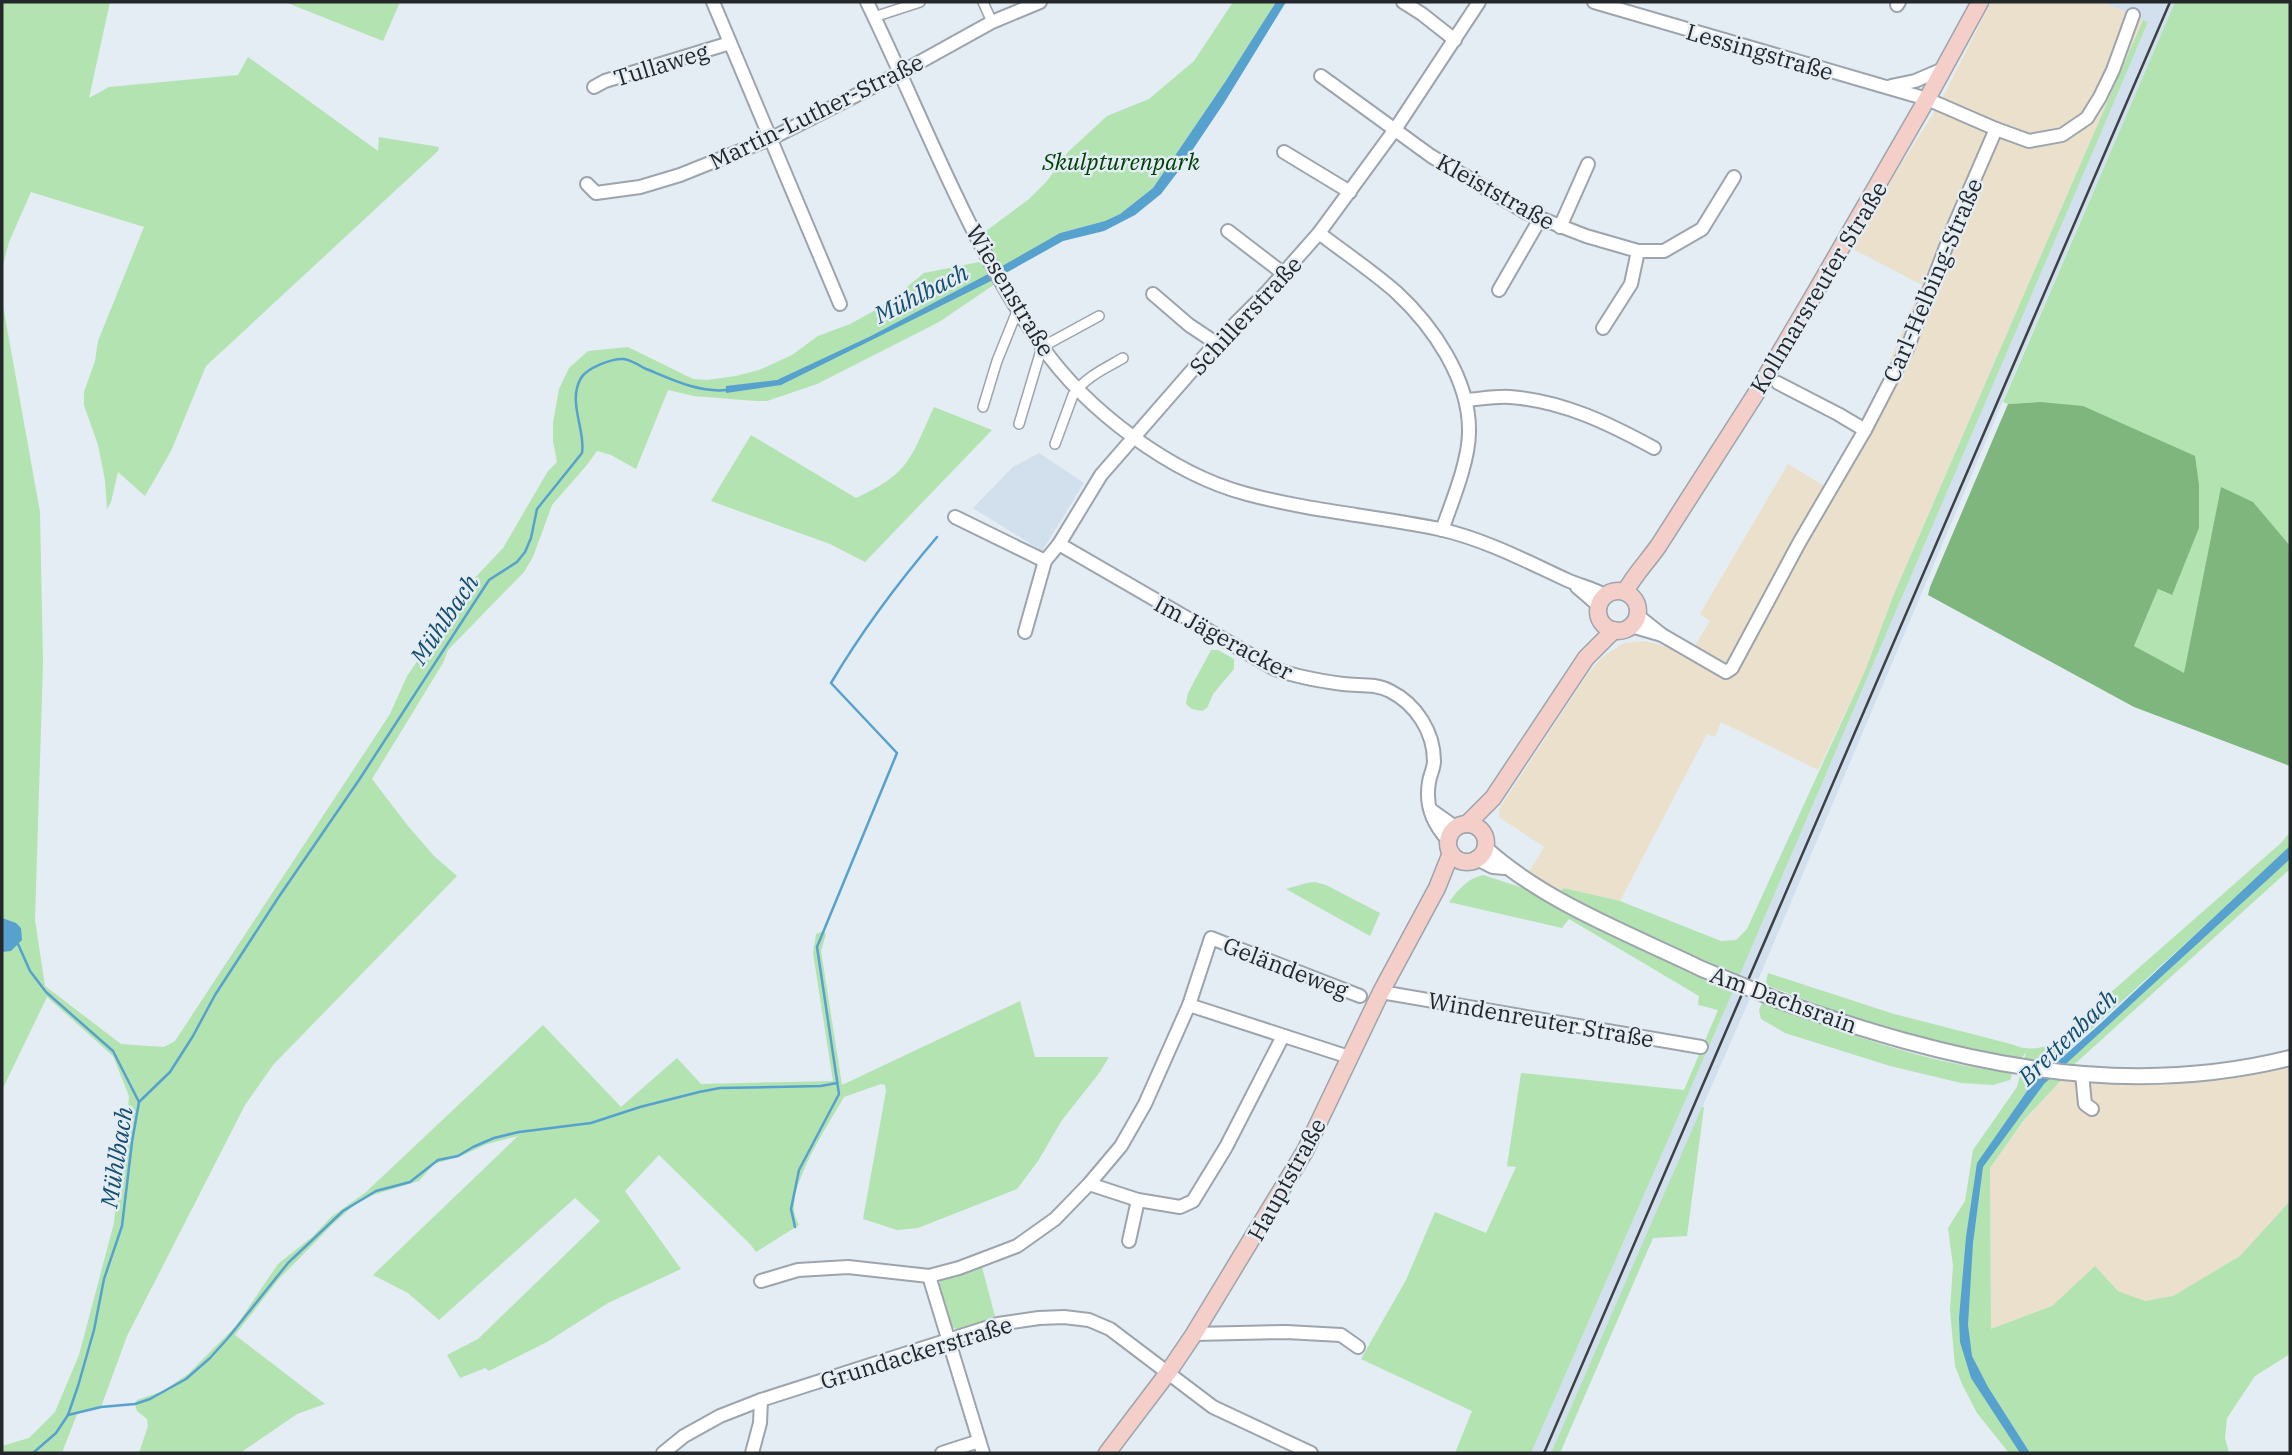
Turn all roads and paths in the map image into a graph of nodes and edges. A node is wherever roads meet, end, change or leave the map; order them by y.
1 (713, 2) edge
2 (867, 2) edge
3 (920, 2) edge
4 (983, 2) edge
5 (1040, 2) edge
6 (1402, 2) edge
7 (1479, 2) edge
8 (1594, 2) edge
9 (1980, 2) edge
10 (2133, 15) dead end
11 (874, 16) junction
12 (992, 22) junction
13 (1455, 40) junction
14 (730, 43) junction
15 (1943, 69) junction
16 (900, 73) junction
17 (1321, 76) dead end
18 (594, 87) dead end
19 (1887, 87) junction
20 (1927, 99) junction
21 (1396, 128) junction
22 (1996, 129) junction
23 (770, 139) junction
24 (1284, 152) dead end
25 (1588, 164) dead end
26 (1734, 177) dead end
27 (587, 184) dead end
28 (1350, 192) junction
29 (1540, 219) junction
30 (1560, 227) junction
31 (1228, 231) dead end
32 (1319, 233) junction
33 (1638, 251) junction
34 (1284, 274) junction
35 (1499, 290) dead end
36 (1153, 294) dead end
37 (840, 304) dead end
38 (1018, 309) junction
39 (1100, 316) dead end
40 (1603, 328) dead end
41 (1216, 344) junction
42 (1042, 347) junction
43 (1124, 358) dead end
44 (1778, 383) dead end
45 (1078, 388) junction
46 (1466, 400) junction
47 (983, 407) dead end
48 (1019, 424) dead end
49 (1865, 430) junction
50 (1133, 437) junction
51 (1055, 444) dead end
52 (1654, 448) dead end
53 (955, 517) dead end
54 (1442, 530) junction
55 (1059, 544) junction
56 (1045, 561) junction
57 (1629, 595) junction
58 (1602, 601) junction
59 (1634, 621) junction
60 (1609, 627) junction
61 (1025, 632) dead end
62 (1466, 843) junction
63 (1381, 992) junction
64 (1360, 996) dead end
65 (1189, 1005) junction
66 (1283, 1036) junction
67 (1701, 1047) dead end
68 (1349, 1057) junction
69 (2290, 1058) edge
70 (2082, 1074) junction
71 (2092, 1109) dead end
72 (1089, 1184) junction
73 (1138, 1200) junction
74 (1129, 1241) dead end
75 (929, 1276) junction
76 (761, 1281) dead end
77 (1194, 1334) junction
78 (948, 1339) junction
79 (1358, 1347) dead end
80 (1167, 1374) junction
81 (761, 1400) junction
82 (981, 1447) edge
83 (663, 1453) edge
84 (752, 1453) edge
85 (942, 1453) edge
86 (1107, 1453) edge
87 (1311, 1453) edge

1 - 14 street
2 - 11 street, Wiesenstraße
3 - 11 street
4 - 12 street
5 - 12 street, Martin-Luther-Straße
6 - 13 street
7 - 13 street, Schillerstraße
8 - 19 street, Lessingstraße
9 - 15 main road, Kollmarsreuter Straße
10 - 22 street
11 - 16 street, Wiesenstraße
12 - 16 street, Martin-Luther-Straße
13 - 21 street, Schillerstraße
14 - 18 street, Tullaweg
14 - 23 street
15 - 19 street, Lessingstraße
15 - 20 main road, Kollmarsreuter Straße
16 - 23 street, Martin-Luther-Straße
16 - 38 street, Wiesenstraße
17 - 21 street, Kleiststraße
19 - 20 street, Lessingstraße
20 - 22 street
20 - 57 main road, Kollmarsreuter Straße
21 - 28 street, Schillerstraße
21 - 29 street, Kleiststraße
22 - 49 street, Carl-Helbing-Straße
23 - 27 street, Martin-Luther-Straße
23 - 37 street
24 - 28 street
25 - 30 street
26 - 33 street, Kleiststraße
28 - 32 street, Schillerstraße
29 - 30 street, Kleiststraße
29 - 35 street
30 - 33 street, Kleiststraße
31 - 34 street
32 - 34 street, Schillerstraße
32 - 46 street
33 - 40 street
34 - 41 street, Schillerstraße
36 - 41 street
38 - 42 street, Wiesenstraße
38 - 47 street
39 - 42 street
41 - 50 street, Schillerstraße
42 - 45 street, Wiesenstraße
42 - 48 street
43 - 45 street
44 - 49 street
45 - 50 street, Wiesenstraße
45 - 51 street
46 - 52 street
46 - 54 street
49 - 59 street, Carl-Helbing-Straße
50 - 54 street, Wiesenstraße
50 - 55 street, Schillerstraße
53 - 56 street
54 - 58 street, Wiesenstraße
55 - 56 street, Schillerstraße
55 - 62 street, Im Jägeracker
56 - 61 street, Schillerstraße
57 - 58 main road
57 - 59 main road
58 - 60 main road
59 - 60 main road
60 - 62 main road
62 - 63 main road, Hauptstraße
62 - 70 street, Am Dachsrain, bridge
63 - 67 street, Windenreuter Straße
63 - 68 main road, Hauptstraße
64 - 65 street, Geländeweg
65 - 66 street
65 - 72 street
66 - 68 street
66 - 73 street
68 - 77 main road, Hauptstraße
69 - 70 street, Am Dachsrain
70 - 71 street
72 - 73 street
72 - 75 street
73 - 74 street
75 - 76 street
75 - 78 street
77 - 79 street
77 - 80 main road, Hauptstraße
78 - 80 street, Grundackerstraße
78 - 81 street, Grundackerstraße
78 - 82 street
80 - 86 main road, Hauptstraße
80 - 87 street, Grundackerstraße
81 - 83 street, Grundackerstraße
81 - 84 street
82 - 85 street

